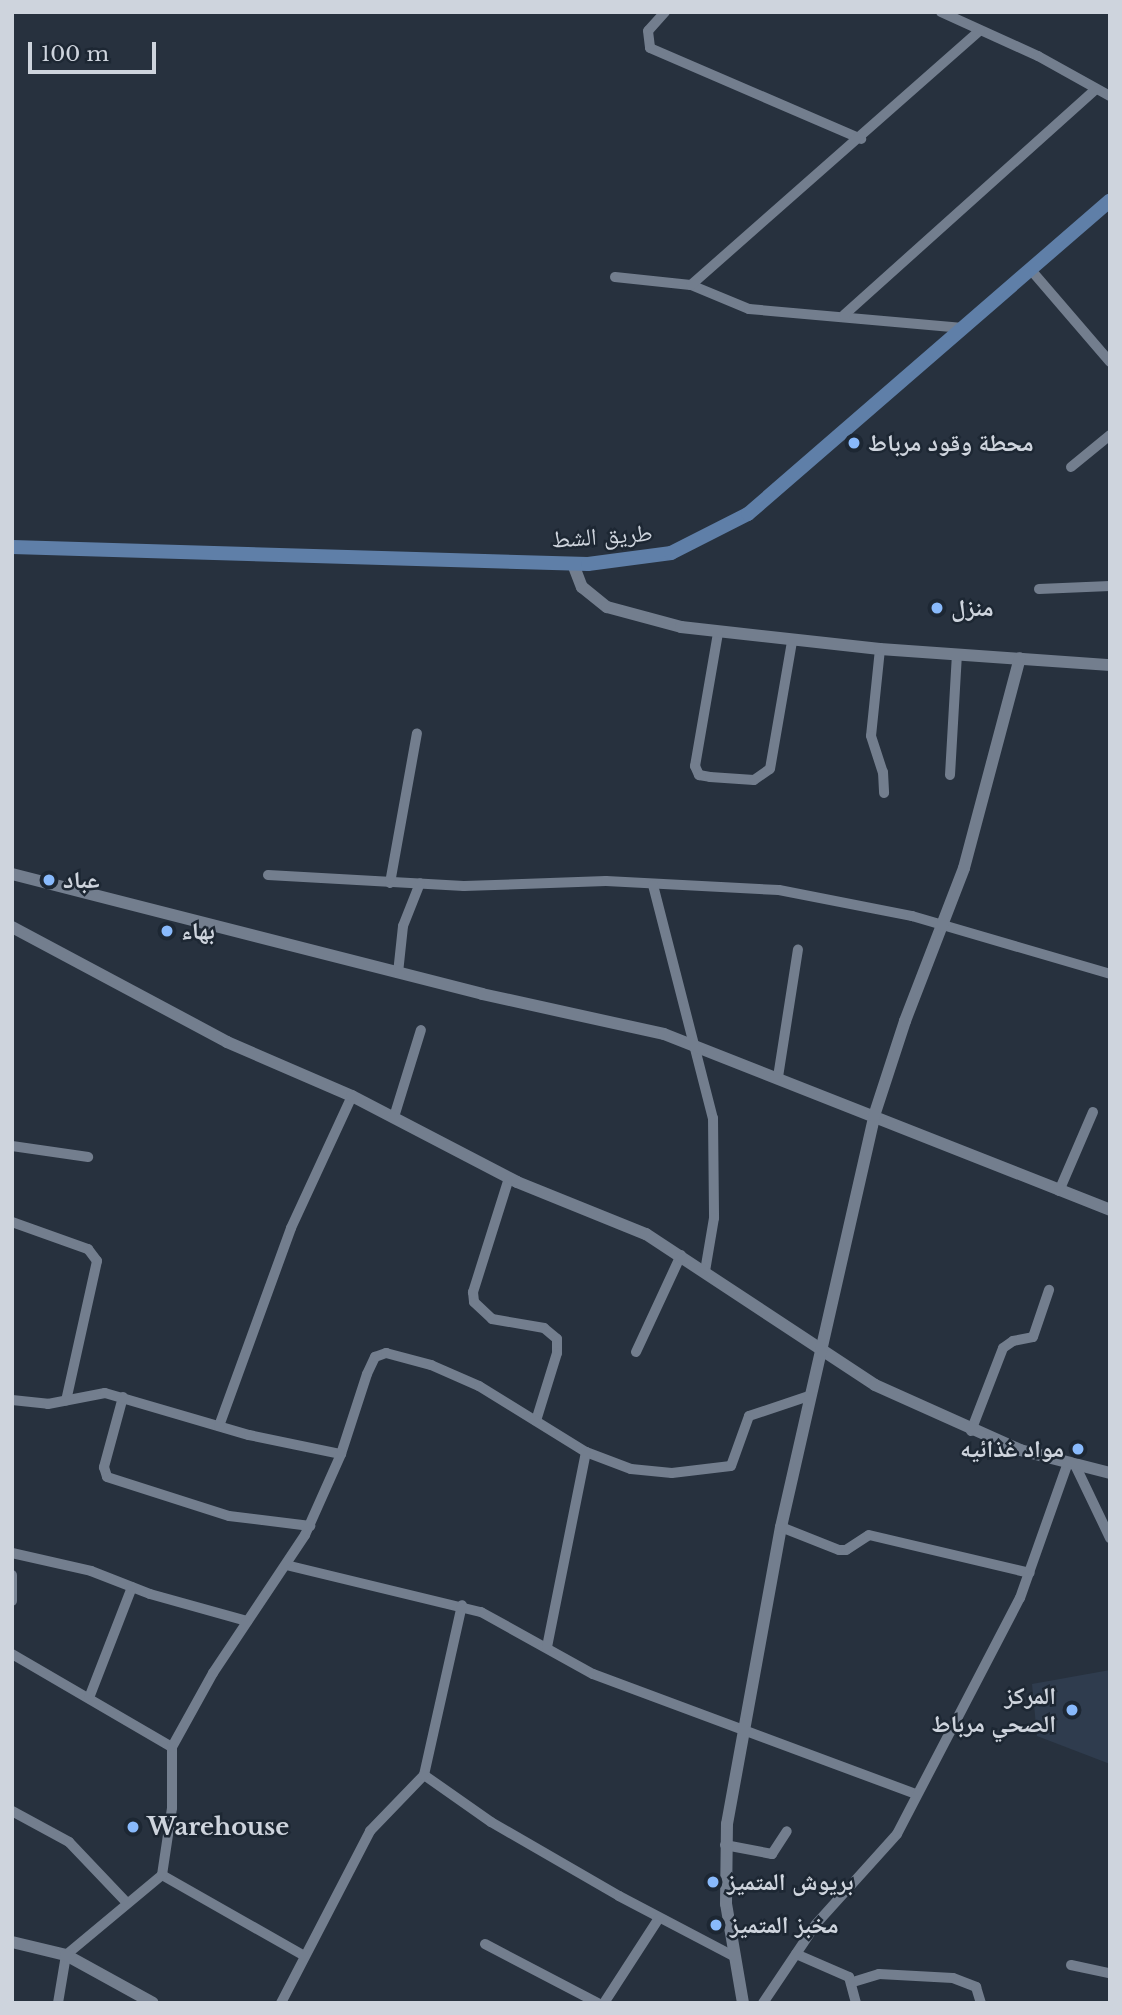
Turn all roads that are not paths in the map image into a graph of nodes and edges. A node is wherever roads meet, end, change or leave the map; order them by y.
1 (665, 12) edge
2 (941, 12) edge
3 (980, 30) junction
4 (1095, 90) junction
5 (1110, 96) edge
6 (861, 139) junction
7 (1110, 201) edge
8 (1031, 270) junction
9 (615, 277) dead end
10 (691, 285) junction
11 (844, 315) junction
12 (960, 328) junction
13 (1110, 362) edge
14 (1110, 435) edge
15 (1071, 467) dead end
16 (12, 547) edge
17 (573, 564) junction
18 (1110, 586) edge
19 (1039, 589) dead end
20 (718, 633) junction
21 (792, 641) junction
22 (880, 649) junction
23 (957, 655) junction
24 (1020, 658) junction
25 (1110, 665) edge
26 (417, 733) dead end
27 (950, 775) dead end
28 (884, 793) dead end
29 (12, 874) edge
30 (268, 875) dead end
31 (390, 883) junction
32 (420, 883) junction
33 (653, 885) junction
34 (942, 926) junction
35 (13, 929) edge
36 (798, 950) dead end
37 (398, 973) junction
38 (1110, 974) edge
39 (421, 1030) dead end
40 (694, 1044) junction
41 (778, 1077) junction
42 (352, 1096) junction
43 (1093, 1112) dead end
44 (874, 1116) junction
45 (394, 1117) junction
46 (12, 1146) edge
47 (88, 1157) dead end
48 (509, 1178) junction
49 (1059, 1191) junction
50 (1110, 1210) edge
51 (12, 1222) edge
52 (681, 1255) junction
53 (705, 1271) junction
54 (1049, 1290) dead end
55 (820, 1350) junction
56 (636, 1352) dead end
57 (809, 1396) junction
58 (123, 1397) junction
59 (12, 1401) edge
60 (66, 1401) junction
61 (536, 1421) junction
62 (219, 1426) junction
63 (971, 1431) junction
64 (586, 1452) junction
65 (341, 1454) junction
66 (1071, 1466) junction
67 (1110, 1473) edge
68 (310, 1527) junction
69 (781, 1527) junction
70 (1110, 1538) edge
71 (12, 1553) edge
72 (286, 1565) junction
73 (1030, 1573) junction
74 (12, 1575) edge
75 (132, 1587) junction
76 (12, 1601) edge
77 (463, 1605) junction
78 (247, 1621) junction
79 (547, 1647) junction
80 (13, 1656) edge
81 (89, 1698) junction
82 (741, 1728) junction
83 (172, 1747) junction
84 (424, 1775) junction
85 (915, 1794) junction
86 (12, 1811) edge
87 (787, 1830) dead end
88 (725, 1845) junction
89 (162, 1875) junction
90 (127, 1903) junction
91 (659, 1918) junction
92 (12, 1942) edge
93 (485, 1944) dead end
94 (796, 1954) junction
95 (66, 1955) junction
96 (303, 1955) junction
97 (735, 1957) junction
98 (1071, 1965) dead end
99 (1110, 1973) edge
100 (853, 1982) junction
101 (58, 2003) edge
102 (153, 2003) edge
103 (281, 2003) edge
104 (598, 2003) edge
105 (604, 2003) edge
106 (743, 2003) edge
107 (763, 2003) edge
108 (856, 2003) edge
109 (981, 2003) edge

1 - 6 street
2 - 3 street
3 - 4 street
3 - 6 street
4 - 5 street
4 - 11 street
6 - 10 street
7 - 8 main road, طريق الشط
8 - 12 main road, طريق الشط
8 - 13 street
9 - 10 street
10 - 11 street
11 - 12 street
12 - 17 main road, طريق الشط
14 - 15 street
16 - 17 main road, طريق الشط
17 - 20 street
18 - 19 street
20 - 21 street
20 - 21 street
21 - 22 street
22 - 23 street
22 - 28 street
23 - 24 street
23 - 27 street
24 - 25 street
24 - 34 street
26 - 31 street
29 - 37 street
30 - 31 street
31 - 32 street
32 - 33 street
32 - 37 street
33 - 34 street
33 - 40 street
34 - 38 street
34 - 44 street
35 - 42 street
36 - 41 street
37 - 40 street
39 - 45 street
40 - 41 street
40 - 53 street
41 - 44 street
42 - 45 street
42 - 62 street
43 - 49 street
44 - 49 street
44 - 55 street
45 - 48 street
46 - 47 street
48 - 52 street
48 - 61 street
49 - 50 street
51 - 60 street
52 - 53 street
52 - 56 street
53 - 55 street
54 - 63 street
55 - 57 street
55 - 63 street
57 - 64 street
57 - 69 street
58 - 60 street
58 - 62 street
58 - 68 street
59 - 60 street
61 - 64 street
61 - 65 street
62 - 65 street
63 - 66 street
64 - 79 street
65 - 68 street
66 - 67 street
66 - 70 street
66 - 73 street
68 - 72 street
69 - 73 street
69 - 82 street
71 - 75 street
72 - 77 street
72 - 78 street
73 - 85 street
74 - 76 street
75 - 78 street
75 - 81 street
77 - 79 street
77 - 84 street
78 - 83 street
79 - 82 street
80 - 81 street
81 - 83 street
82 - 85 street
82 - 88 street
83 - 89 street
84 - 91 street
84 - 96 street
85 - 94 street
86 - 90 street
87 - 88 street
88 - 97 street
89 - 90 street
89 - 96 street
90 - 95 street
91 - 97 street
91 - 105 street
92 - 95 street
93 - 104 street
94 - 100 street
94 - 107 street
95 - 101 street
95 - 102 street
96 - 103 street
97 - 106 street
98 - 99 street
100 - 108 street
100 - 109 street

